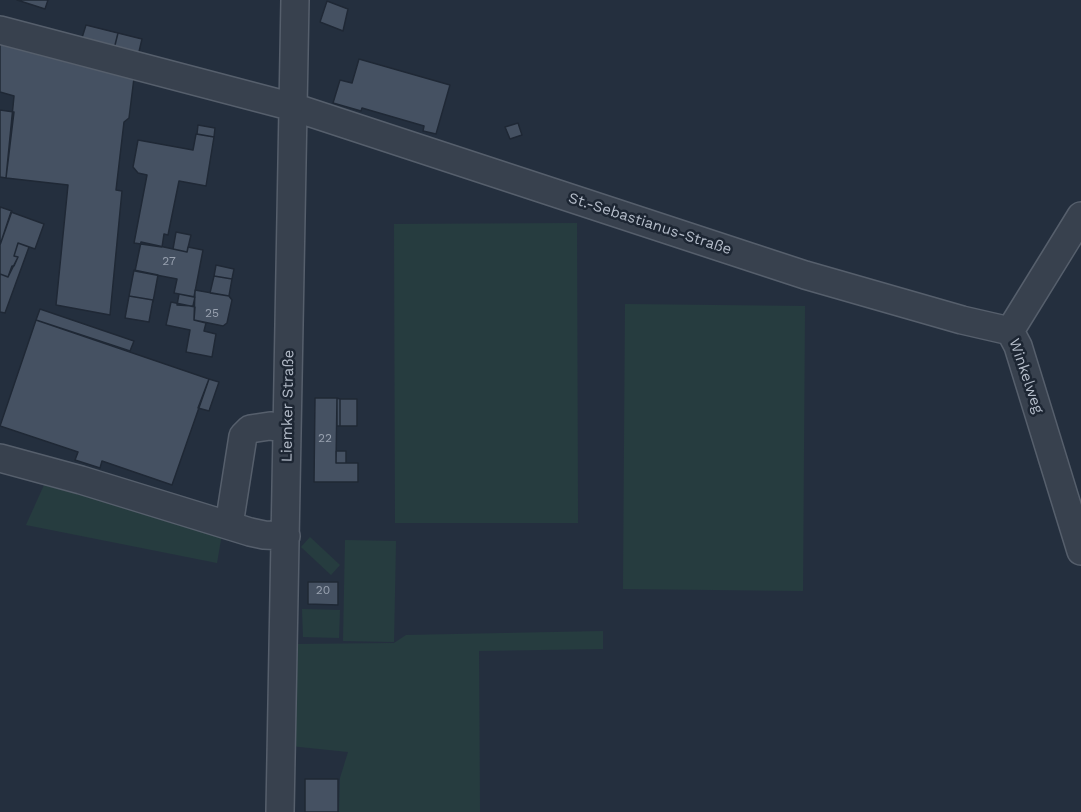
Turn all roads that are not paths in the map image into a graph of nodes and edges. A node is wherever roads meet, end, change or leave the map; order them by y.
1 (295, 0) edge
2 (0, 30) edge
3 (293, 107) junction
4 (1081, 216) edge
5 (1010, 331) junction
6 (287, 428) junction
7 (0, 458) edge
8 (229, 525) junction
9 (286, 536) junction
10 (1081, 551) edge
11 (280, 812) edge

1 - 3 street, Liemker Straße
2 - 3 street, St.-Sebastianus-Straße
3 - 5 street, St.-Sebastianus-Straße
3 - 6 street, Liemker Straße
4 - 5 street, Winkelweg
5 - 10 street, Winkelweg
6 - 8 street
6 - 9 street, Liemker Straße
7 - 8 street
8 - 9 street
9 - 11 street, Liemker Straße

